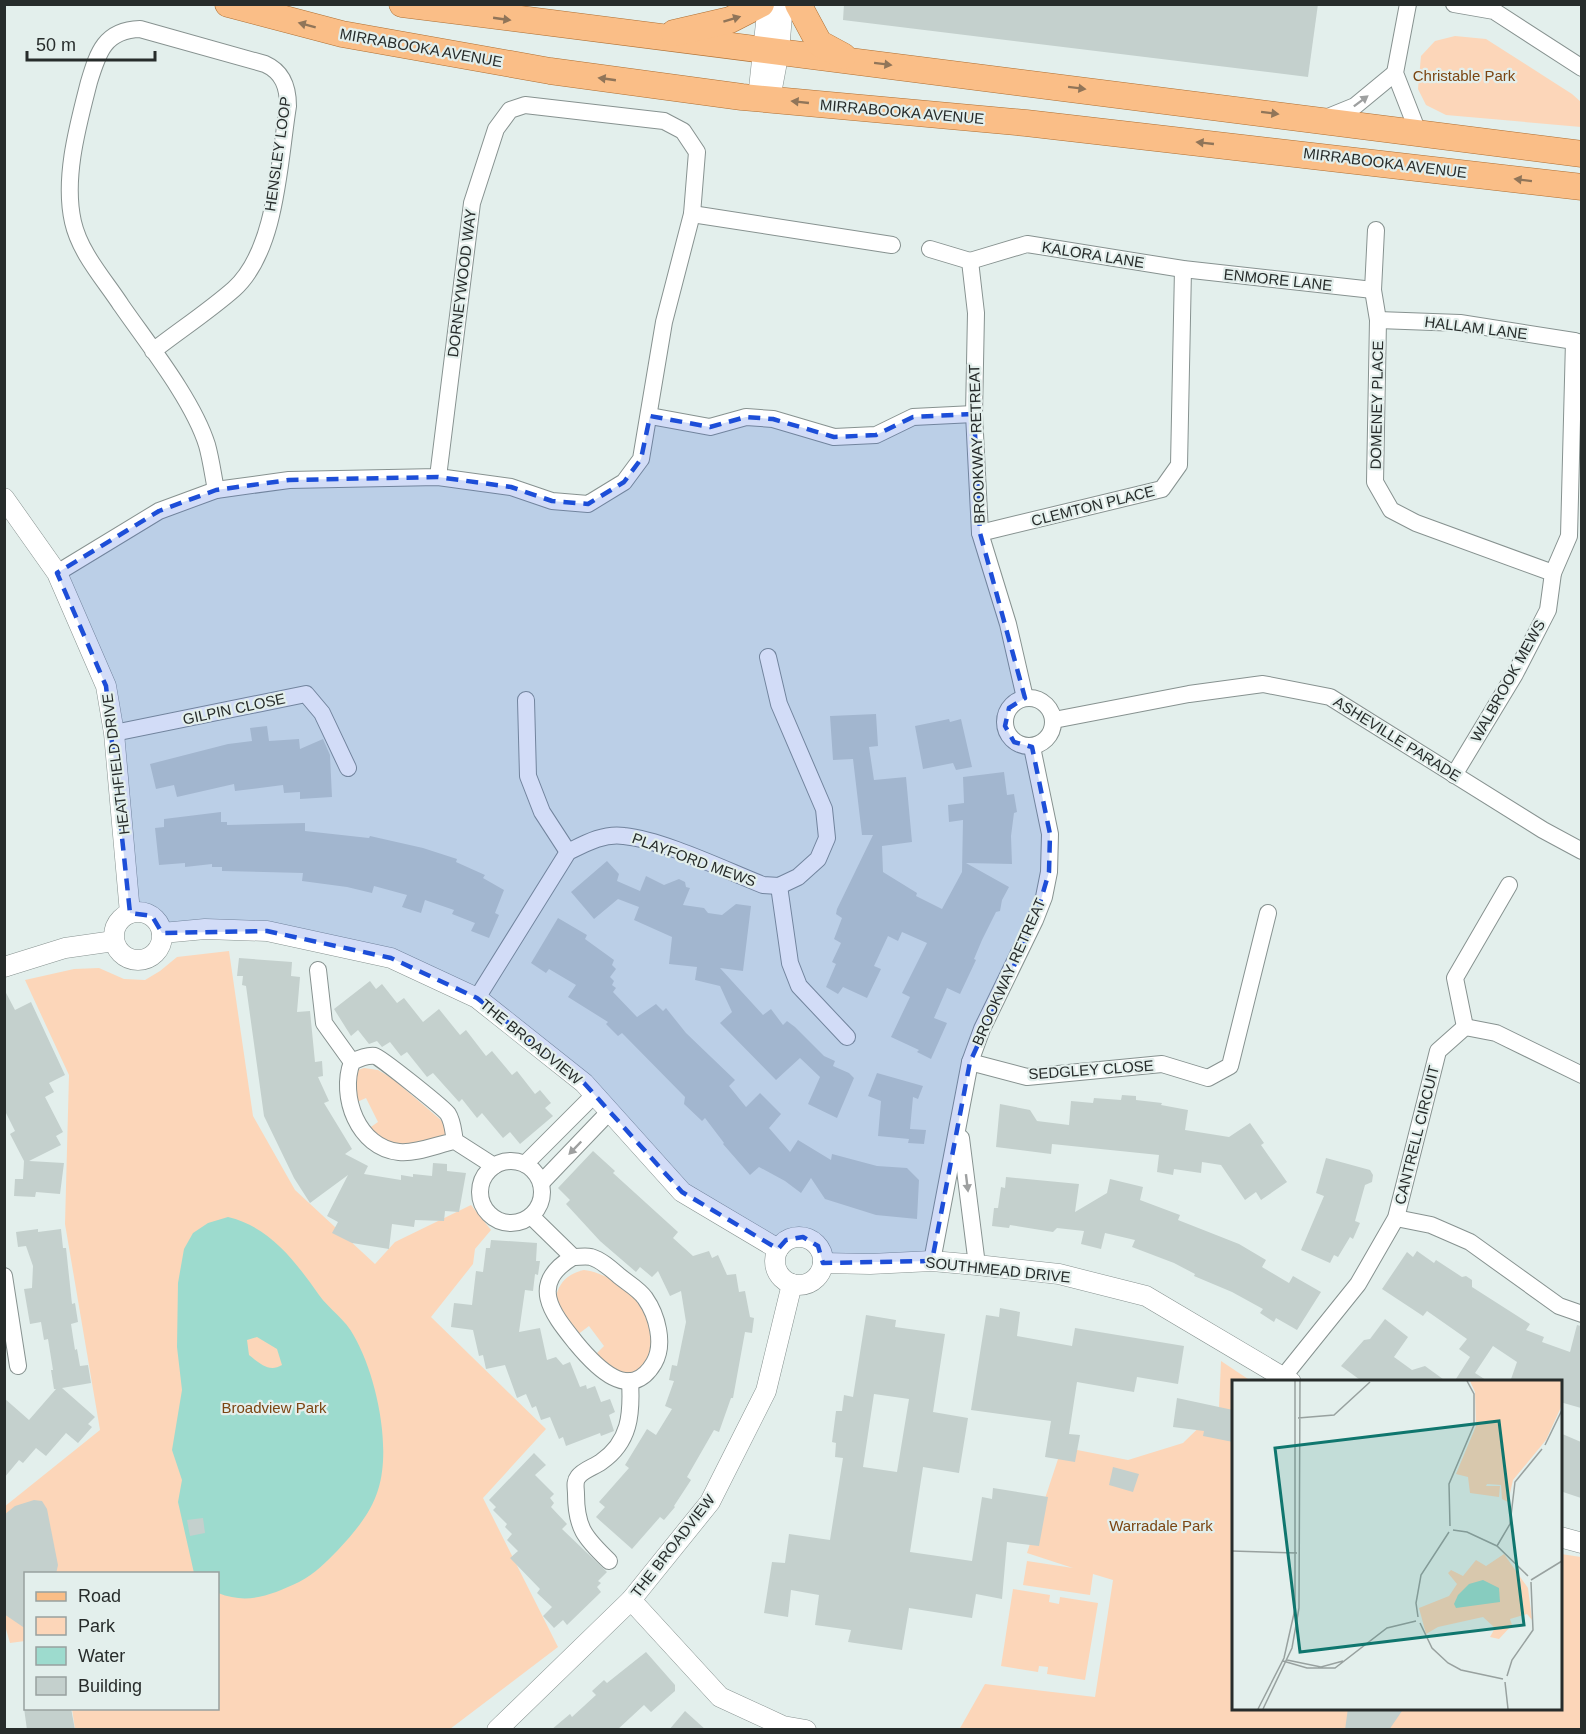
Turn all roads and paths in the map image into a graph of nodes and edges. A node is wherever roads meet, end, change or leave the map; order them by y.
1 (228, 4) edge
2 (402, 4) edge
3 (761, 4) edge
4 (768, 4) edge
5 (783, 4) edge
6 (798, 4) edge
7 (1407, 4) edge
8 (1454, 4) edge
9 (659, 37) junction
10 (771, 50) junction
11 (850, 60) junction
12 (1581, 68) edge
13 (1395, 73) junction
14 (764, 99) junction
15 (1322, 119) junction
16 (1418, 132) junction
17 (1581, 153) edge
18 (1581, 187) edge
19 (692, 214) junction
20 (1376, 231) dead end
21 (892, 245) dead end
22 (930, 249) dead end
23 (970, 261) junction
24 (1183, 269) junction
25 (1373, 290) junction
26 (1378, 320) junction
27 (1578, 342) edge
28 (153, 351) junction
29 (974, 414) junction
30 (650, 416) junction
31 (438, 477) junction
32 (216, 490) junction
33 (4, 498) edge
34 (980, 533) junction
35 (57, 573) junction
36 (1553, 573) junction
37 (768, 657) dead end
38 (1025, 698) junction
39 (526, 700) dead end
40 (1054, 720) junction
41 (114, 733) junction
42 (1032, 747) junction
43 (348, 768) dead end
44 (1455, 775) junction
45 (1581, 851) edge
46 (568, 852) junction
47 (1509, 885) dead end
48 (779, 886) junction
49 (130, 913) junction
50 (1268, 913) dead end
51 (162, 933) junction
52 (114, 941) junction
53 (4, 967) edge
54 (318, 970) dead end
55 (477, 998) junction
56 (1465, 1027) junction
57 (847, 1037) dead end
58 (352, 1062) junction
59 (970, 1062) junction
60 (1581, 1075) edge
61 (594, 1095) junction
62 (609, 1112) junction
63 (960, 1125) junction
64 (455, 1141) junction
65 (525, 1164) junction
66 (494, 1166) junction
67 (541, 1183) junction
68 (531, 1216) junction
69 (1396, 1218) junction
70 (778, 1249) junction
71 (573, 1257) junction
72 (932, 1261) junction
73 (823, 1263) junction
74 (977, 1265) junction
75 (4, 1276) edge
76 (792, 1284) junction
77 (6, 1294) edge
78 (1581, 1314) edge
79 (18, 1366) dead end
80 (1287, 1379) edge
81 (630, 1381) junction
82 (1562, 1538) edge
83 (1581, 1543) edge
84 (609, 1561) dead end
85 (631, 1600) junction
86 (501, 1728) edge
87 (806, 1730) edge

14 -> 1 main road, MIRRABOOKA AVENUE
2 -> 9 main road
9 -> 3 main road
4 - 10 street
5 - 10 street
6 - 11 main road
7 - 13 street
8 - 12 street
9 - 10 main road
10 - 11 main road
10 - 14 street
11 -> 15 main road
15 -> 13 street
13 - 16 street
18 -> 14 main road, MIRRABOOKA AVENUE
15 - 16 main road
16 - 17 main road
19 - 21 street
19 - 30 street, DORNEYWOOD WAY
19 - 31 street, DORNEYWOOD WAY
20 - 25 street, DOMENEY PLACE
22 - 23 street
23 - 24 street, KALORA LANE
23 - 29 street, BROOKWAY RETREAT
24 - 25 street, ENMORE LANE
24 - 34 street, CLEMTON PLACE
25 - 26 street, DOMENEY PLACE
26 - 27 street, HALLAM LANE
26 - 36 street, DOMENEY PLACE
27 - 36 street, WALBROOK MEWS
28 - 28 street, HENSLEY LOOP
28 - 32 street, HENSLEY LOOP
29 - 30 street
29 - 34 street, BROOKWAY RETREAT
30 - 31 street, DORNEYWOOD WAY
31 - 32 street, DORNEYWOOD WAY
32 - 35 street, DORNEYWOOD WAY
33 - 35 street, HEATHFIELD DRIVE
34 - 38 street, BROOKWAY RETREAT
35 - 41 street, HEATHFIELD DRIVE
36 - 44 street, WALBROOK MEWS
37 - 48 street
38 - 40 street
38 - 42 street
39 - 46 street
40 - 42 street
40 - 44 street, ASHEVILLE PARADE
41 - 43 street, GILPIN CLOSE
41 - 49 street, HEATHFIELD DRIVE
42 - 59 street, BROOKWAY RETREAT
44 - 45 street, ASHEVILLE PARADE
46 - 48 street, PLAYFORD MEWS
46 - 55 street
47 - 56 street
48 - 57 street
49 - 51 street
49 - 52 street
50 - 59 street, SEDGLEY CLOSE
51 - 52 street
51 - 55 street, THE BROADVIEW
52 - 53 street
54 - 58 street
55 - 61 street, THE BROADVIEW
56 - 60 street
56 - 69 street, CANTRELL CIRCUIT
58 - 64 street
58 - 64 street
59 - 63 street, BROOKWAY RETREAT
61 - 62 street, THE BROADVIEW
61 - 65 street
62 -> 67 street
62 - 70 street, THE BROADVIEW
63 - 72 street, BROOKWAY RETREAT
63 -> 74 street, BROOKWAY RETREAT
64 - 66 street
65 - 66 street
65 - 67 street
66 - 68 street
67 - 68 street
68 - 71 street
69 - 78 street, CANTRELL CIRCUIT
69 - 80 street, CANTRELL CIRCUIT
70 - 73 street
70 - 76 street
71 - 81 street
71 - 81 street
72 - 73 street, SOUTHMEAD DRIVE
72 - 74 street, SOUTHMEAD DRIVE
73 - 76 street
74 - 80 street, SOUTHMEAD DRIVE
75 - 77 street
76 - 85 street, THE BROADVIEW
77 - 79 street
81 - 84 street
82 - 83 street
85 - 86 street, THE BROADVIEW
85 - 87 street

